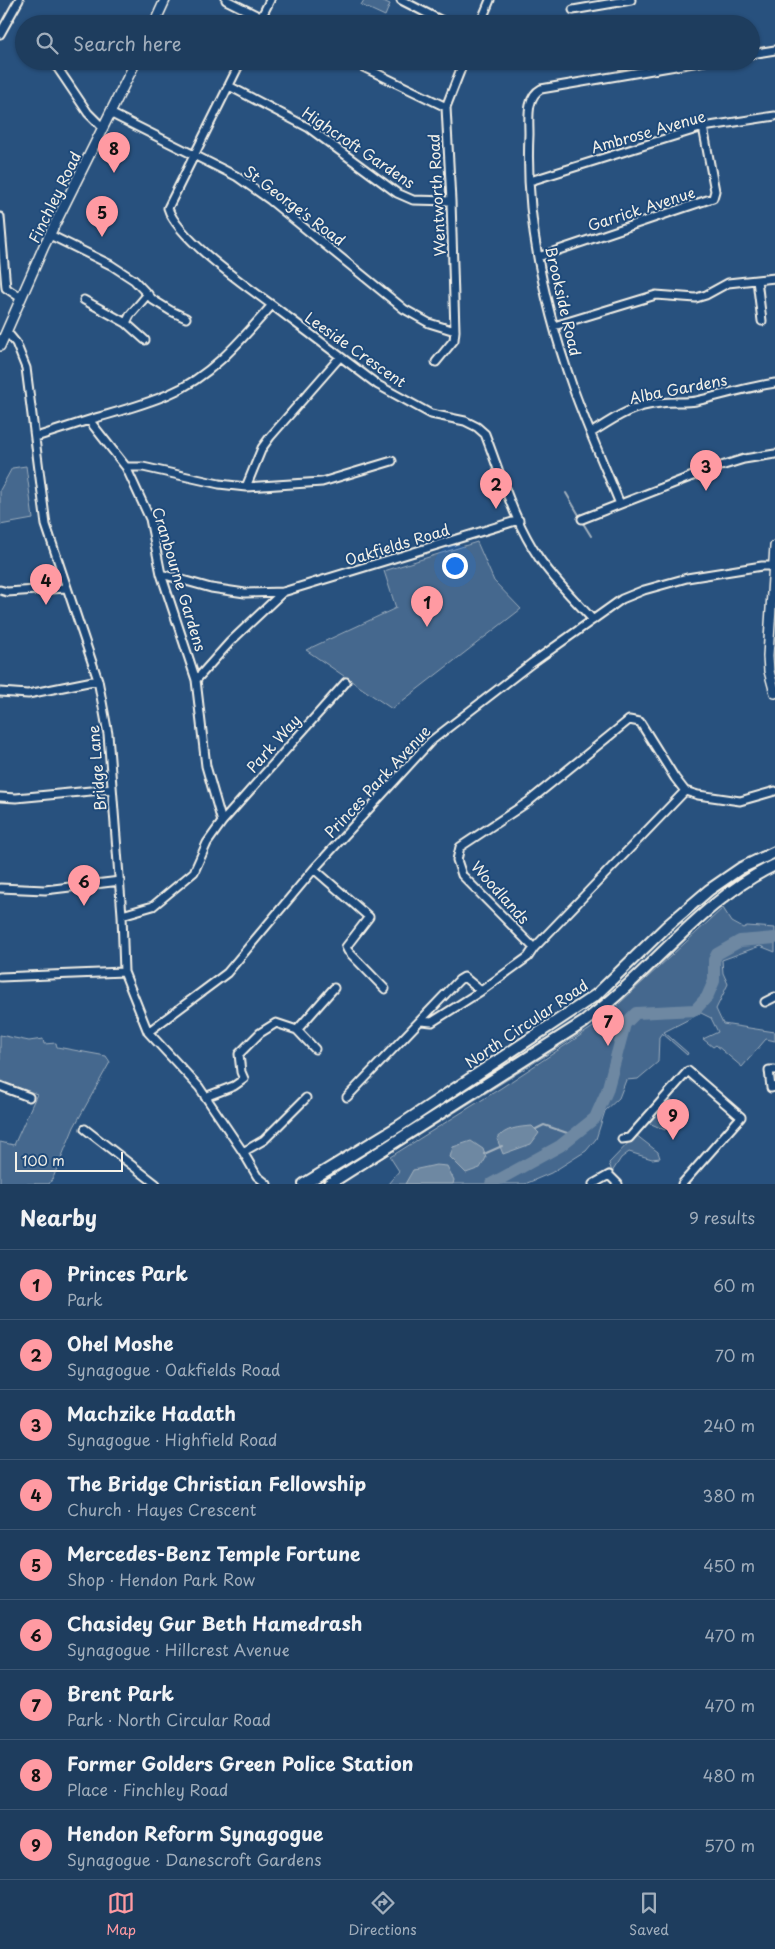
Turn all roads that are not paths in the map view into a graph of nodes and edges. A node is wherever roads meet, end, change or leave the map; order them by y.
1 (18, 0) edge
2 (165, 0) edge
3 (226, 0) edge
4 (270, 0) edge
5 (400, 0) edge
6 (490, 0) edge
7 (631, 0) edge
8 (573, 10) dead end
9 (158, 15) edge
10 (250, 15) edge
11 (263, 15) edge
12 (430, 15) edge
13 (484, 15) edge
14 (0, 34) edge
15 (775, 50) edge
16 (760, 52) edge
17 (59, 70) edge
18 (132, 70) edge
19 (237, 70) edge
20 (370, 70) edge
21 (460, 70) edge
22 (652, 70) edge
23 (229, 86) junction
24 (446, 107) junction
25 (110, 114) junction
26 (775, 116) edge
27 (703, 127) junction
28 (103, 128) junction
29 (194, 155) junction
30 (530, 180) junction
31 (451, 201) junction
32 (0, 217) edge
33 (50, 235) junction
34 (538, 257) junction
35 (775, 278) edge
36 (758, 280) junction
37 (148, 294) junction
38 (21, 298) junction
39 (84, 300) dead end
40 (272, 305) junction
41 (186, 318) dead end
42 (762, 321) dead end
43 (126, 323) junction
44 (554, 326) junction
45 (455, 331) junction
46 (6, 332) junction
47 (145, 340) dead end
48 (0, 346) edge
49 (340, 357) junction
50 (436, 362) dead end
51 (775, 383) edge
52 (89, 420) junction
53 (591, 433) junction
54 (36, 437) junction
55 (775, 454) edge
56 (392, 461) dead end
57 (126, 467) junction
58 (246, 487) junction
59 (620, 504) junction
60 (582, 519) dead end
61 (519, 520) junction
62 (775, 546) edge
63 (774, 566) edge
64 (161, 574) junction
65 (66, 588) junction
66 (0, 590) edge
67 (283, 592) junction
68 (773, 600) edge
69 (592, 620) junction
70 (772, 656) edge
71 (98, 680) junction
72 (196, 680) junction
73 (346, 682) dead end
74 (0, 692) edge
75 (775, 693) edge
76 (112, 789) junction
77 (685, 791) junction
78 (775, 791) edge
79 (0, 797) edge
80 (222, 822) junction
81 (775, 852) edge
82 (775, 865) edge
83 (314, 868) junction
84 (120, 881) junction
85 (0, 888) edge
86 (122, 915) junction
87 (534, 948) junction
88 (124, 972) junction
89 (0, 977) edge
90 (334, 988) dead end
91 (385, 989) dead end
92 (481, 992) junction
93 (775, 997) edge
94 (766, 1002) dead end
95 (421, 1021) junction
96 (297, 1030) junction
97 (148, 1032) junction
98 (316, 1049) dead end
99 (775, 1070) edge
100 (0, 1086) edge
101 (775, 1087) edge
102 (30, 1097) dead end
103 (205, 1097) junction
104 (347, 1097) dead end
105 (306, 1098) dead end
106 (84, 1129) dead end
107 (622, 1139) dead end
108 (244, 1152) junction
109 (257, 1176) junction
110 (156, 1184) edge
111 (257, 1184) edge
112 (267, 1184) edge
113 (304, 1184) edge
114 (329, 1184) edge
115 (593, 1184) edge
116 (618, 1184) edge
117 (682, 1184) edge

1 - 14 street
2 - 9 main road
3 - 10 street
4 - 11 street
5 - 12 street
6 - 13 street
7 - 8 street
15 - 16 street
17 - 28 street
18 - 25 main road, Finchley Road
19 - 23 street
20 - 24 street
21 - 24 street, Wentworth Road
22 - 30 street, Brookside Road
23 - 29 street
23 - 31 street, Highcroft Gardens
24 - 31 street, Wentworth Road
25 - 28 main road, Finchley Road
25 - 29 street, St George's Road
26 - 27 street, Ambrose Avenue
27 - 30 street, Ambrose Avenue
27 - 34 street, Garrick Avenue
28 - 33 main road, Finchley Road
29 - 40 street, Leeside Crescent
29 - 45 street, St George's Road
30 - 34 street, Brookside Road
31 - 45 street, Wentworth Road
32 - 38 street
33 - 37 street
33 - 38 main road, Finchley Road
34 - 44 street, Brookside Road
35 - 36 street
36 - 42 street
36 - 44 street
37 - 41 street
37 - 43 street
38 - 46 main road, Finchley Road
39 - 43 street
40 - 49 street, Leeside Crescent
40 - 52 street
43 - 47 street
44 - 53 street, Brookside Road
45 - 50 street
46 - 48 main road, Finchley Road
46 - 54 street, Bridge Lane
49 - 58 street
49 - 61 street, Leeside Crescent
51 - 53 street, Alba Gardens
52 - 54 street
52 - 57 street, Cranbourne Gardens
53 - 59 street, Brookside Road
54 - 65 street, Bridge Lane
55 - 59 street
56 - 58 street
57 - 58 street
57 - 64 street, Cranbourne Gardens
59 - 60 street
61 - 67 street, Oakfields Road
61 - 69 street, Leeside Crescent
62 - 63 main road
63 - 68 main road
63 - 69 street, Princes Park Avenue
64 - 67 street, Oakfields Road
64 - 72 street, Cranbourne Gardens
65 - 66 street
65 - 71 street, Bridge Lane
67 - 72 street, Oakfields Road
68 - 70 main road
69 - 83 street, Princes Park Avenue
70 - 75 main road
71 - 74 street
71 - 76 street, Bridge Lane
72 - 80 street, Cranbourne Gardens
73 - 80 street, Park Way
76 - 79 street
76 - 84 street, Bridge Lane
77 - 78 street
77 - 87 street
77 - 87 street, Woodlands
80 - 86 street
81 - 113 highway, North Circular Road
82 - 114 highway, North Circular Road
83 - 91 street
83 - 97 street, Princes Park Avenue
84 - 85 street
84 - 86 street, Bridge Lane
86 - 88 street, Bridge Lane
87 - 92 street
88 - 89 street
88 - 97 street, Bridge Lane
90 - 96 street
92 - 95 street
92 - 95 street
93 - 94 street
95 - 104 street
96 - 98 street
96 - 103 street
97 - 103 street, Bridge Lane
99 - 101 street
100 - 102 street
103 - 108 street, Bridge Lane
105 - 108 street
106 - 110 street
107 - 117 street
108 - 109 street, Bridge Lane
109 - 111 street, Bridge Lane
109 - 112 street, Bridge Lane
115 - 116 street

